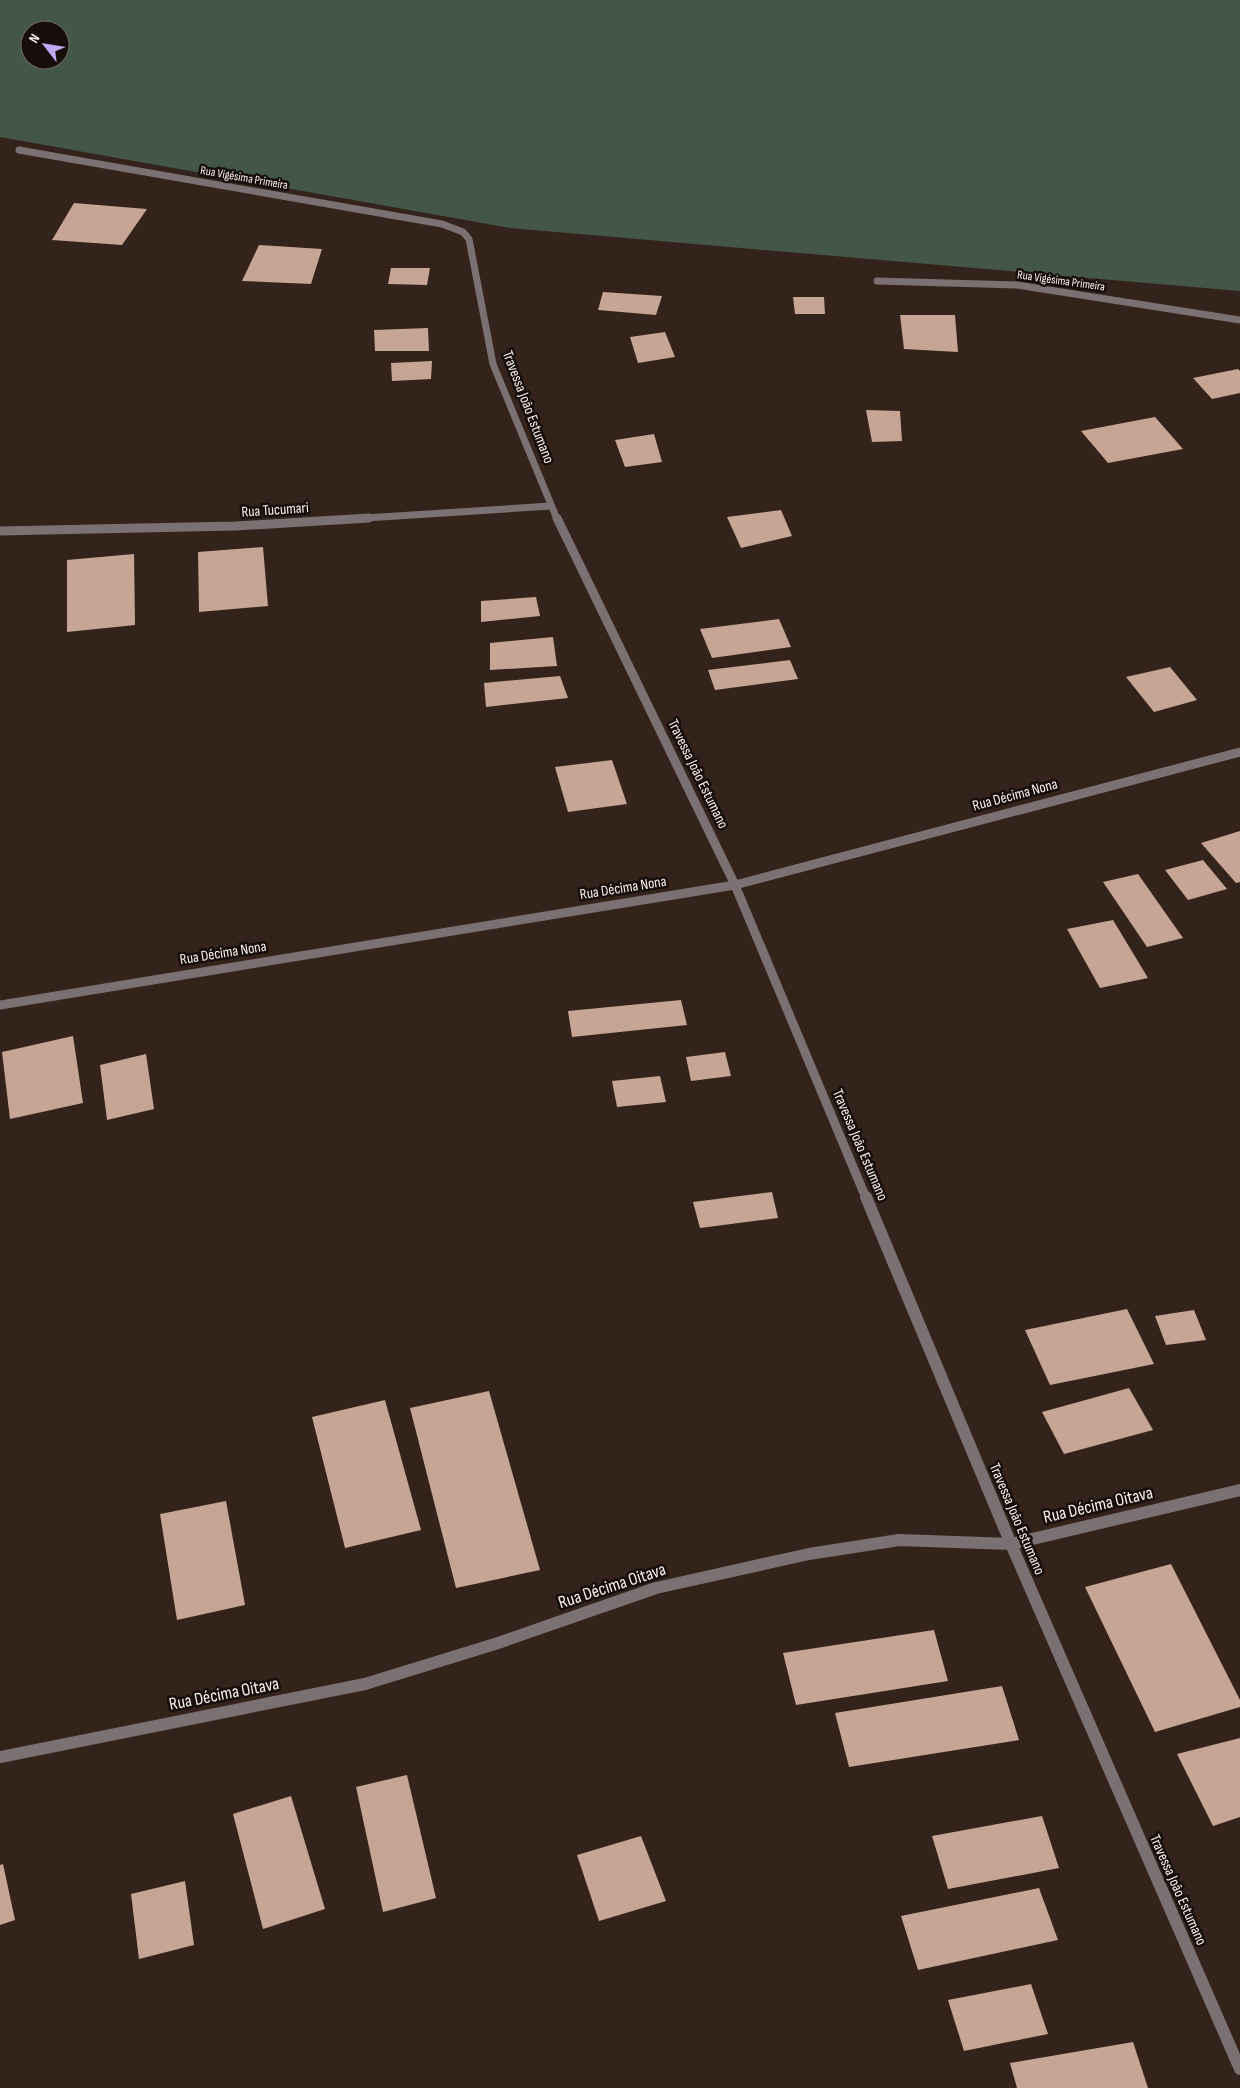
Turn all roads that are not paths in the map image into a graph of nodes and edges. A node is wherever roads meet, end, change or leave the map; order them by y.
1 (19, 150) dead end
2 (463, 232) joint
3 (877, 281) dead end
4 (1240, 320) edge
5 (551, 506) junction
6 (0, 531) edge
7 (1240, 752) edge
8 (735, 885) junction
9 (0, 1005) edge
10 (1240, 1490) edge
11 (1011, 1544) junction
12 (0, 1756) edge
13 (1240, 2069) edge

1 - 2 street, Rua Vigésima Primeira
2 - 5 street, Travessa João Estumano
3 - 4 street, Rua Vigésima Primeira
5 - 6 street, Rua Tucumari
5 - 8 street, Travessa João Estumano
7 - 8 street, Rua Décima Nona
8 - 9 street, Rua Décima Nona
8 - 11 street, Travessa João Estumano
10 - 11 street, Rua Décima Oitava
11 - 12 street, Rua Décima Oitava
11 - 13 street, Travessa João Estumano

